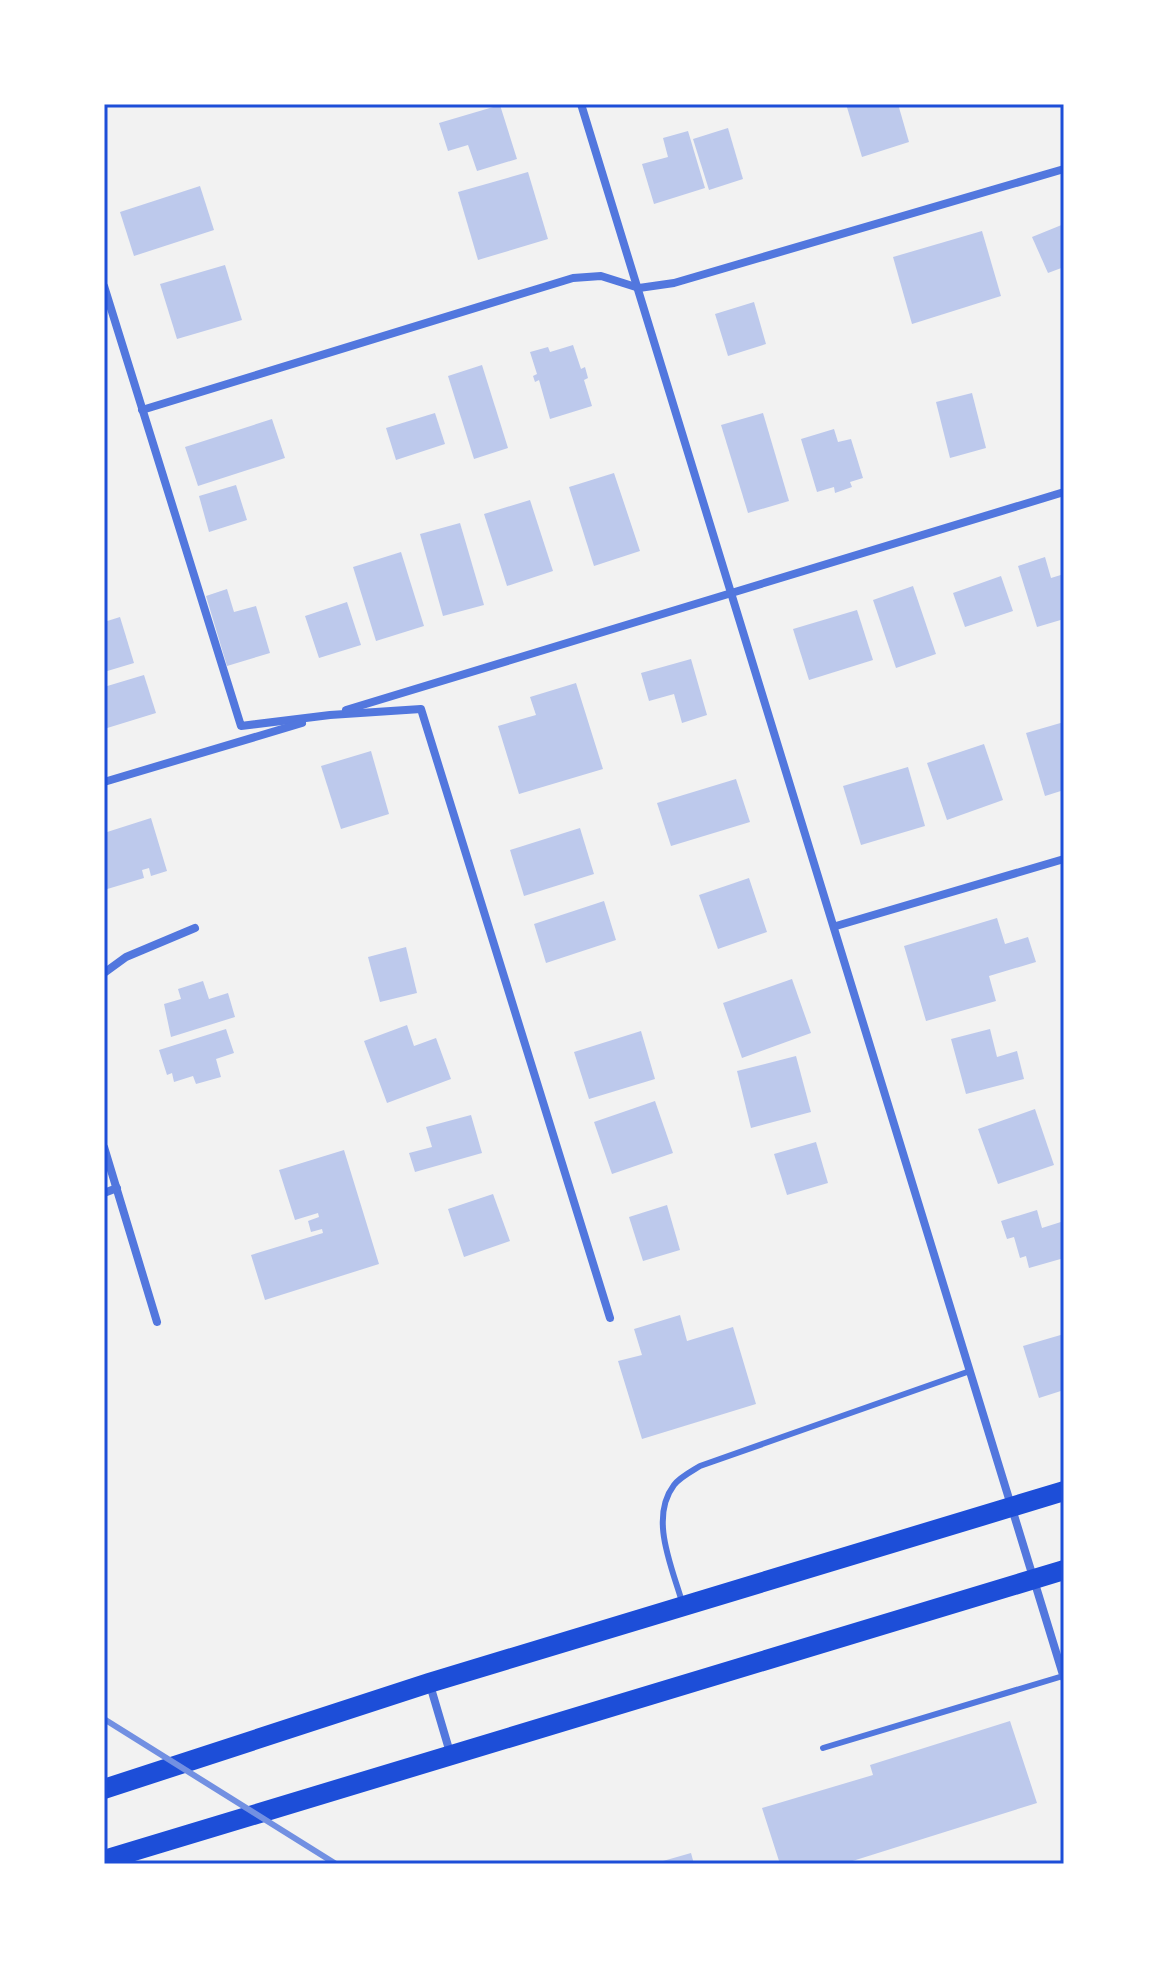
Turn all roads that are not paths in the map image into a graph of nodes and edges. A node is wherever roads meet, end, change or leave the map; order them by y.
1 (581, 104) edge
2 (1064, 169) edge
3 (104, 286) edge
4 (639, 288) junction
5 (142, 410) junction
6 (1064, 492) edge
7 (733, 593) junction
8 (330, 715) junction
9 (104, 782) edge
10 (1064, 859) edge
11 (836, 926) junction
12 (195, 928) dead end
13 (104, 973) edge
14 (104, 1147) edge
15 (117, 1188) junction
16 (104, 1193) edge
17 (610, 1318) dead end
18 (157, 1322) dead end
19 (970, 1371) junction
20 (1064, 1491) edge
21 (1011, 1508) junction
22 (1064, 1570) edge
23 (1034, 1579) junction
24 (683, 1606) junction
25 (1064, 1677) edge
26 (429, 1683) junction
27 (823, 1748) dead end
28 (451, 1757) junction
29 (104, 1789) edge
30 (104, 1860) edge

1 - 4 street
2 - 4 street
3 - 5 street
4 - 5 street
4 - 7 street
5 - 8 street
6 - 7 street
7 - 8 street
7 - 11 street
8 - 9 street
8 - 17 street
10 - 11 street
11 - 19 street
12 - 13 street
14 - 15 street
15 - 16 street
15 - 18 street
19 - 21 street
19 - 24 lane
20 - 21 main road
21 - 23 street
21 - 24 main road
22 - 23 main road
23 - 25 street
23 - 28 main road
24 - 26 main road
25 - 27 lane
26 - 28 street
26 - 29 main road
28 - 30 main road

